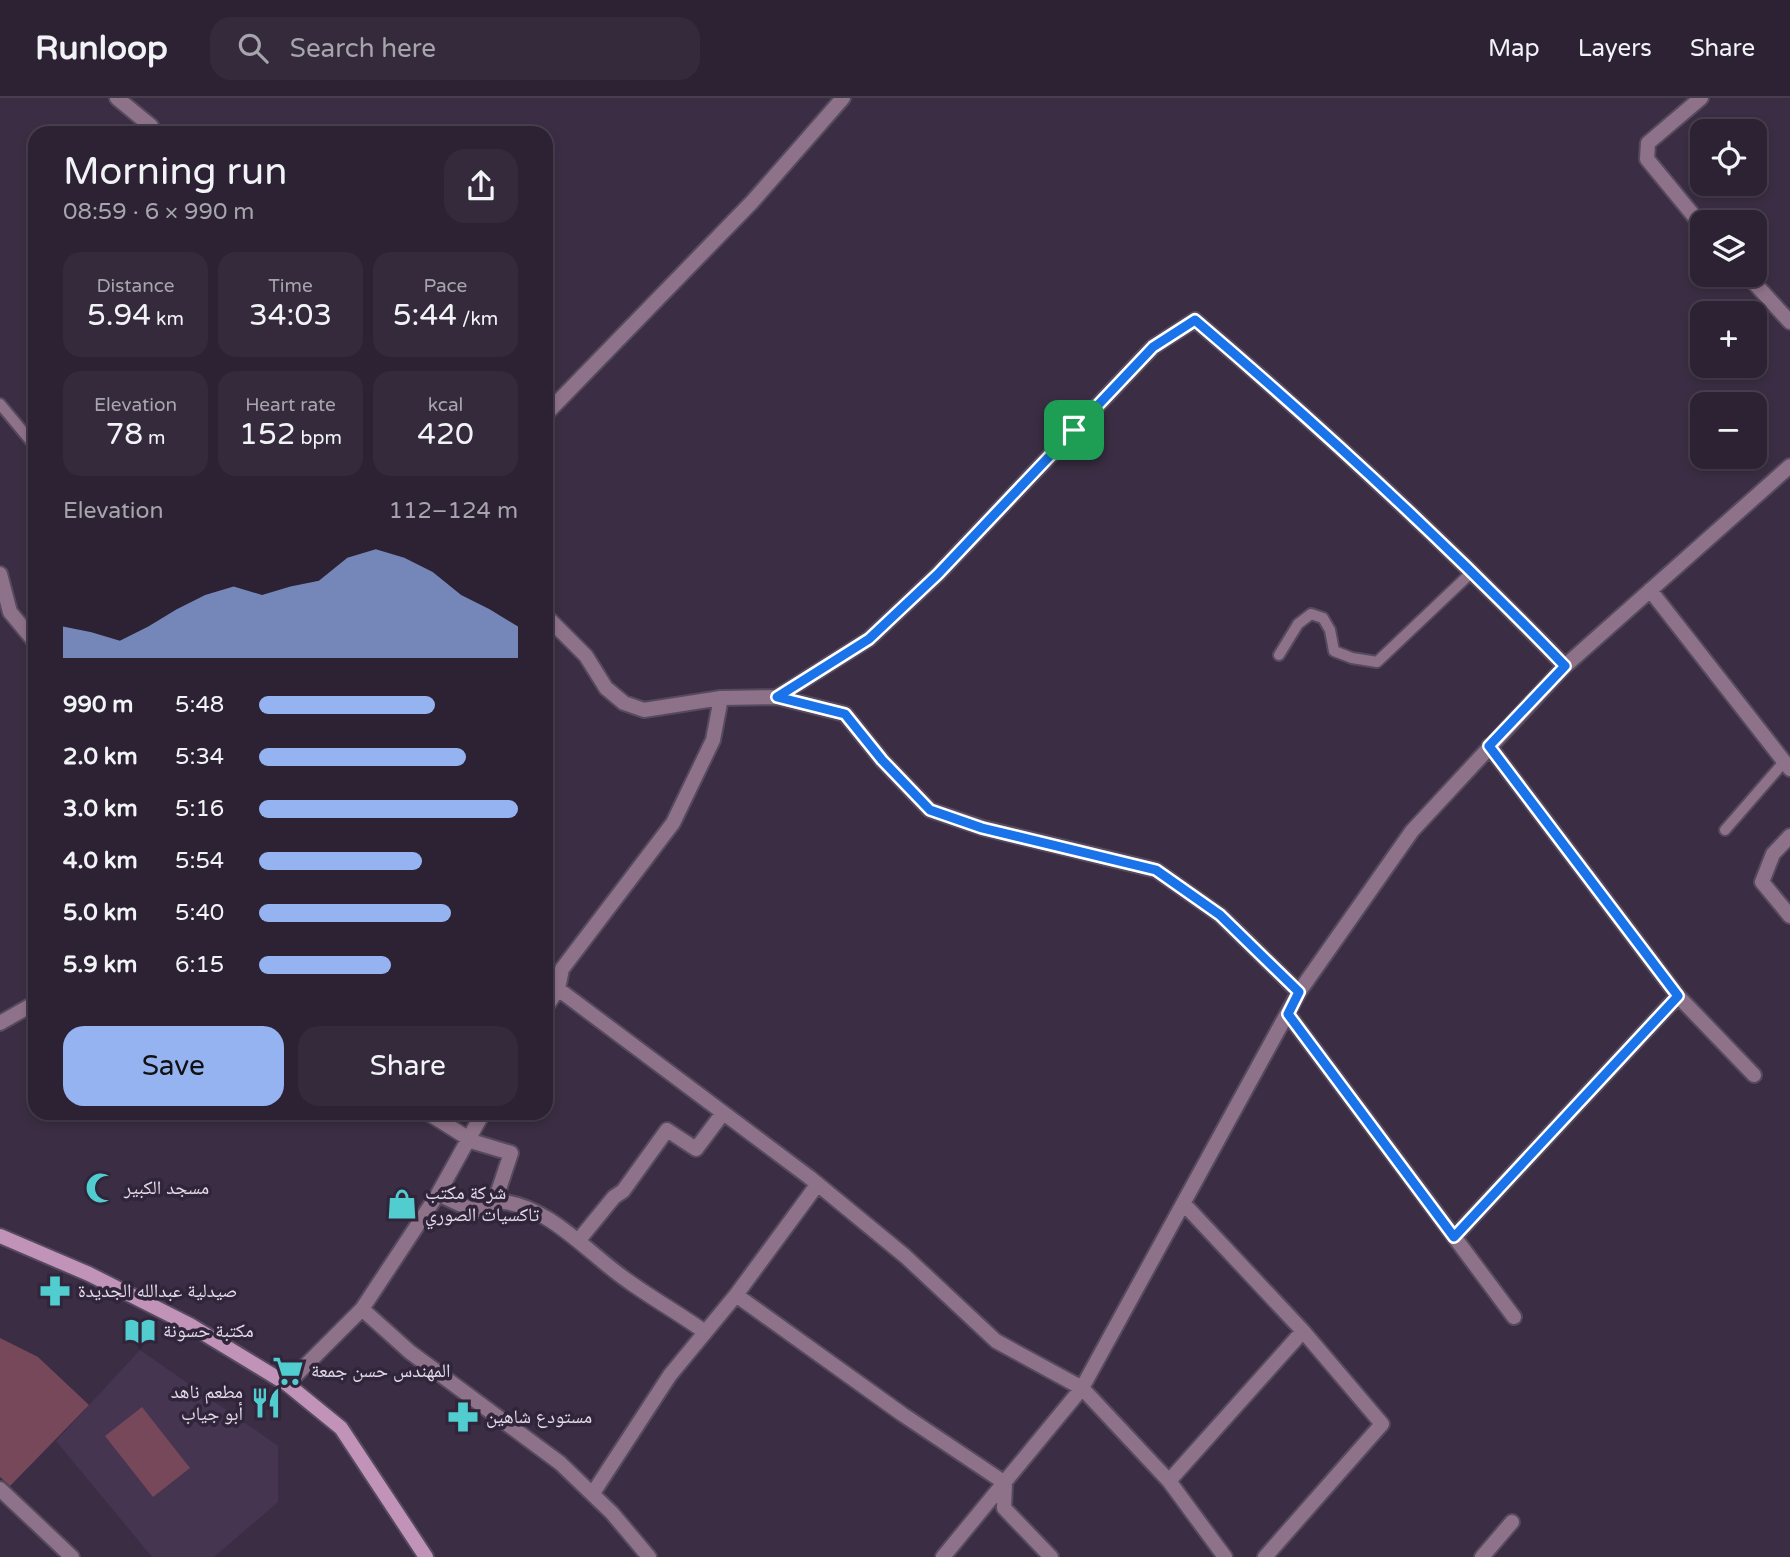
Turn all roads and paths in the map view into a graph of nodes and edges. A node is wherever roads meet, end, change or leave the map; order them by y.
1 (117, 98) edge
2 (843, 98) edge
3 (1701, 98) edge
4 (151, 126) edge
5 (1690, 211) edge
6 (1758, 287) edge
7 (1790, 322) edge
8 (0, 404) edge
9 (553, 407) edge
10 (28, 438) edge
11 (1790, 467) edge
12 (1473, 571) junction
13 (0, 574) edge
14 (1650, 590) junction
15 (553, 623) edge
16 (28, 634) edge
17 (1279, 655) dead end
18 (1565, 666) junction
19 (777, 697) junction
20 (721, 698) junction
21 (1489, 746) junction
22 (1787, 766) edge
23 (1725, 830) dead end
24 (1790, 836) edge
25 (1790, 916) edge
26 (553, 982) edge
27 (553, 985) edge
28 (1299, 992) junction
29 (1678, 996) junction
30 (28, 1007) edge
31 (1288, 1014) junction
32 (0, 1023) edge
33 (1754, 1075) dead end
34 (723, 1113) junction
35 (439, 1120) edge
36 (479, 1120) edge
37 (469, 1138) junction
38 (817, 1185) junction
39 (439, 1194) junction
40 (495, 1201) junction
41 (1184, 1204) junction
42 (1454, 1237) junction
43 (1, 1240) edge
44 (578, 1241) junction
45 (736, 1295) junction
46 (362, 1309) junction
47 (1514, 1317) dead end
48 (1303, 1331) junction
49 (705, 1332) junction
50 (287, 1384) junction
51 (1082, 1388) junction
52 (1169, 1481) junction
53 (1005, 1483) junction
54 (0, 1489) edge
55 (593, 1493) junction
56 (1512, 1522) dead end
57 (69, 1556) edge
58 (426, 1557) edge
59 (649, 1557) edge
60 (943, 1557) edge
61 (1051, 1557) edge
62 (1225, 1557) edge
63 (1265, 1557) edge
64 (1482, 1557) edge

1 - 4 street
2 - 9 street
3 - 5 street
6 - 7 street
8 - 10 lane
11 - 14 street
12 - 17 lane
12 - 18 street
12 - 19 street
13 - 16 street
14 - 18 street
14 - 22 street
15 - 20 street
18 - 21 street
19 - 20 street
19 - 28 street
20 - 26 street
21 - 28 street
21 - 29 street
22 - 23 lane
24 - 25 street
27 - 34 street
28 - 31 street
29 - 33 street
29 - 42 street
30 - 32 street
31 - 41 street
31 - 42 street
34 - 38 street
34 - 44 street
35 - 37 street
36 - 37 street
37 - 39 street
37 - 40 street
38 - 45 street
38 - 51 street
39 - 40 street
39 - 46 street
40 - 44 street
41 - 48 street
41 - 51 street
42 - 47 street
43 - 50 street
44 - 49 street
45 - 49 street
45 - 53 street
46 - 50 street
46 - 55 street
48 - 52 street
48 - 63 street
49 - 55 street
50 - 58 street
51 - 52 street
51 - 53 street
52 - 62 street
53 - 60 street
53 - 61 street
54 - 57 street
55 - 59 street
56 - 64 street

